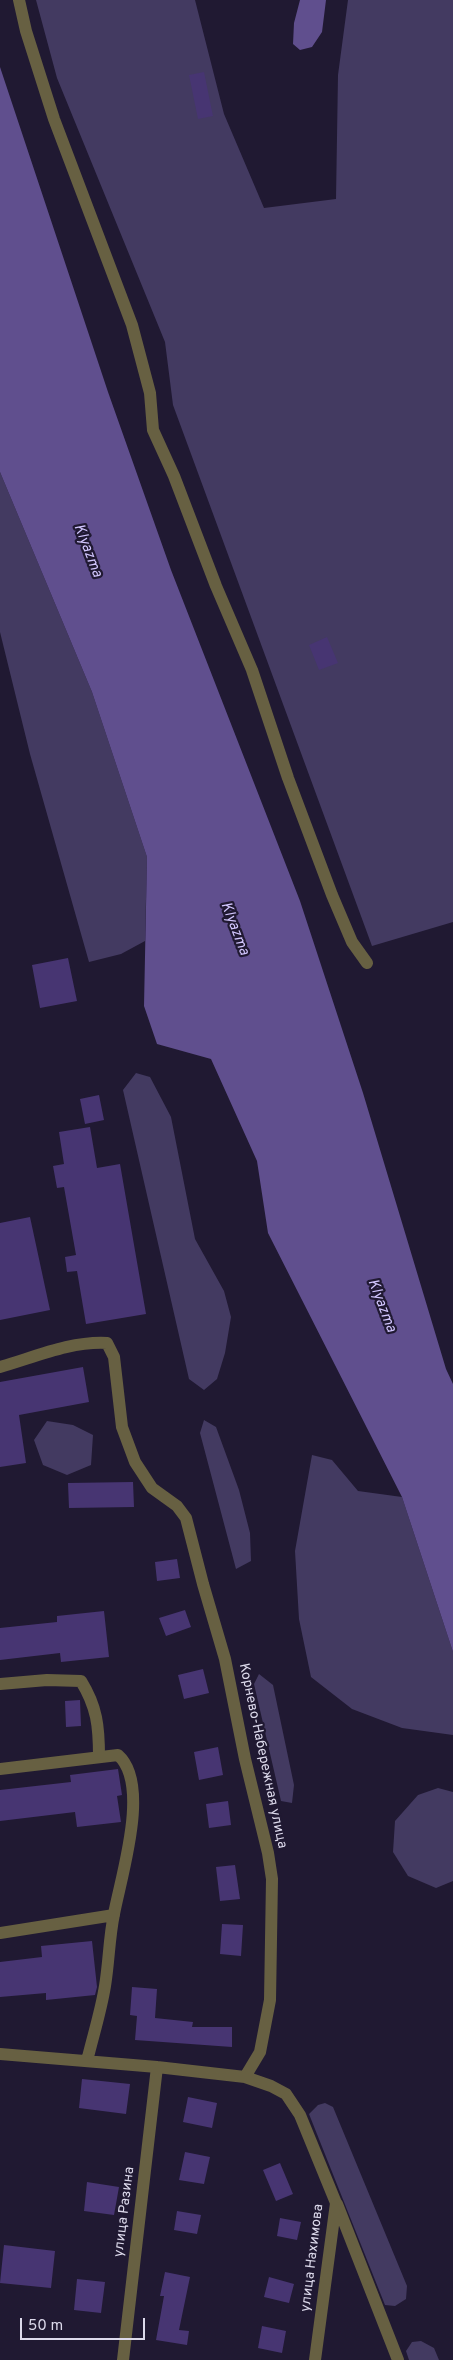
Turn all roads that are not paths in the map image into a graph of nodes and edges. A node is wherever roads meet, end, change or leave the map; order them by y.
1 (19, 0) edge
2 (367, 963) dead end
3 (0, 1367) edge
4 (0, 1684) edge
5 (99, 1757) junction
6 (0, 1769) edge
7 (114, 1915) junction
8 (0, 1933) edge
9 (0, 2054) edge
10 (87, 2061) junction
11 (157, 2067) junction
12 (245, 2077) junction
13 (336, 2203) junction
14 (123, 2360) edge
15 (315, 2360) edge
16 (398, 2360) edge

1 - 2 street
3 - 12 street, Корнево-Набережная улица
4 - 5 street
5 - 6 street
5 - 7 street
7 - 8 street
7 - 10 street
9 - 10 street, улица Нахимова
10 - 11 street, улица Нахимова
11 - 12 street, улица Нахимова
11 - 14 street, улица Разина
12 - 13 street, улица Нахимова
13 - 15 street, улица Нахимова
13 - 16 street

